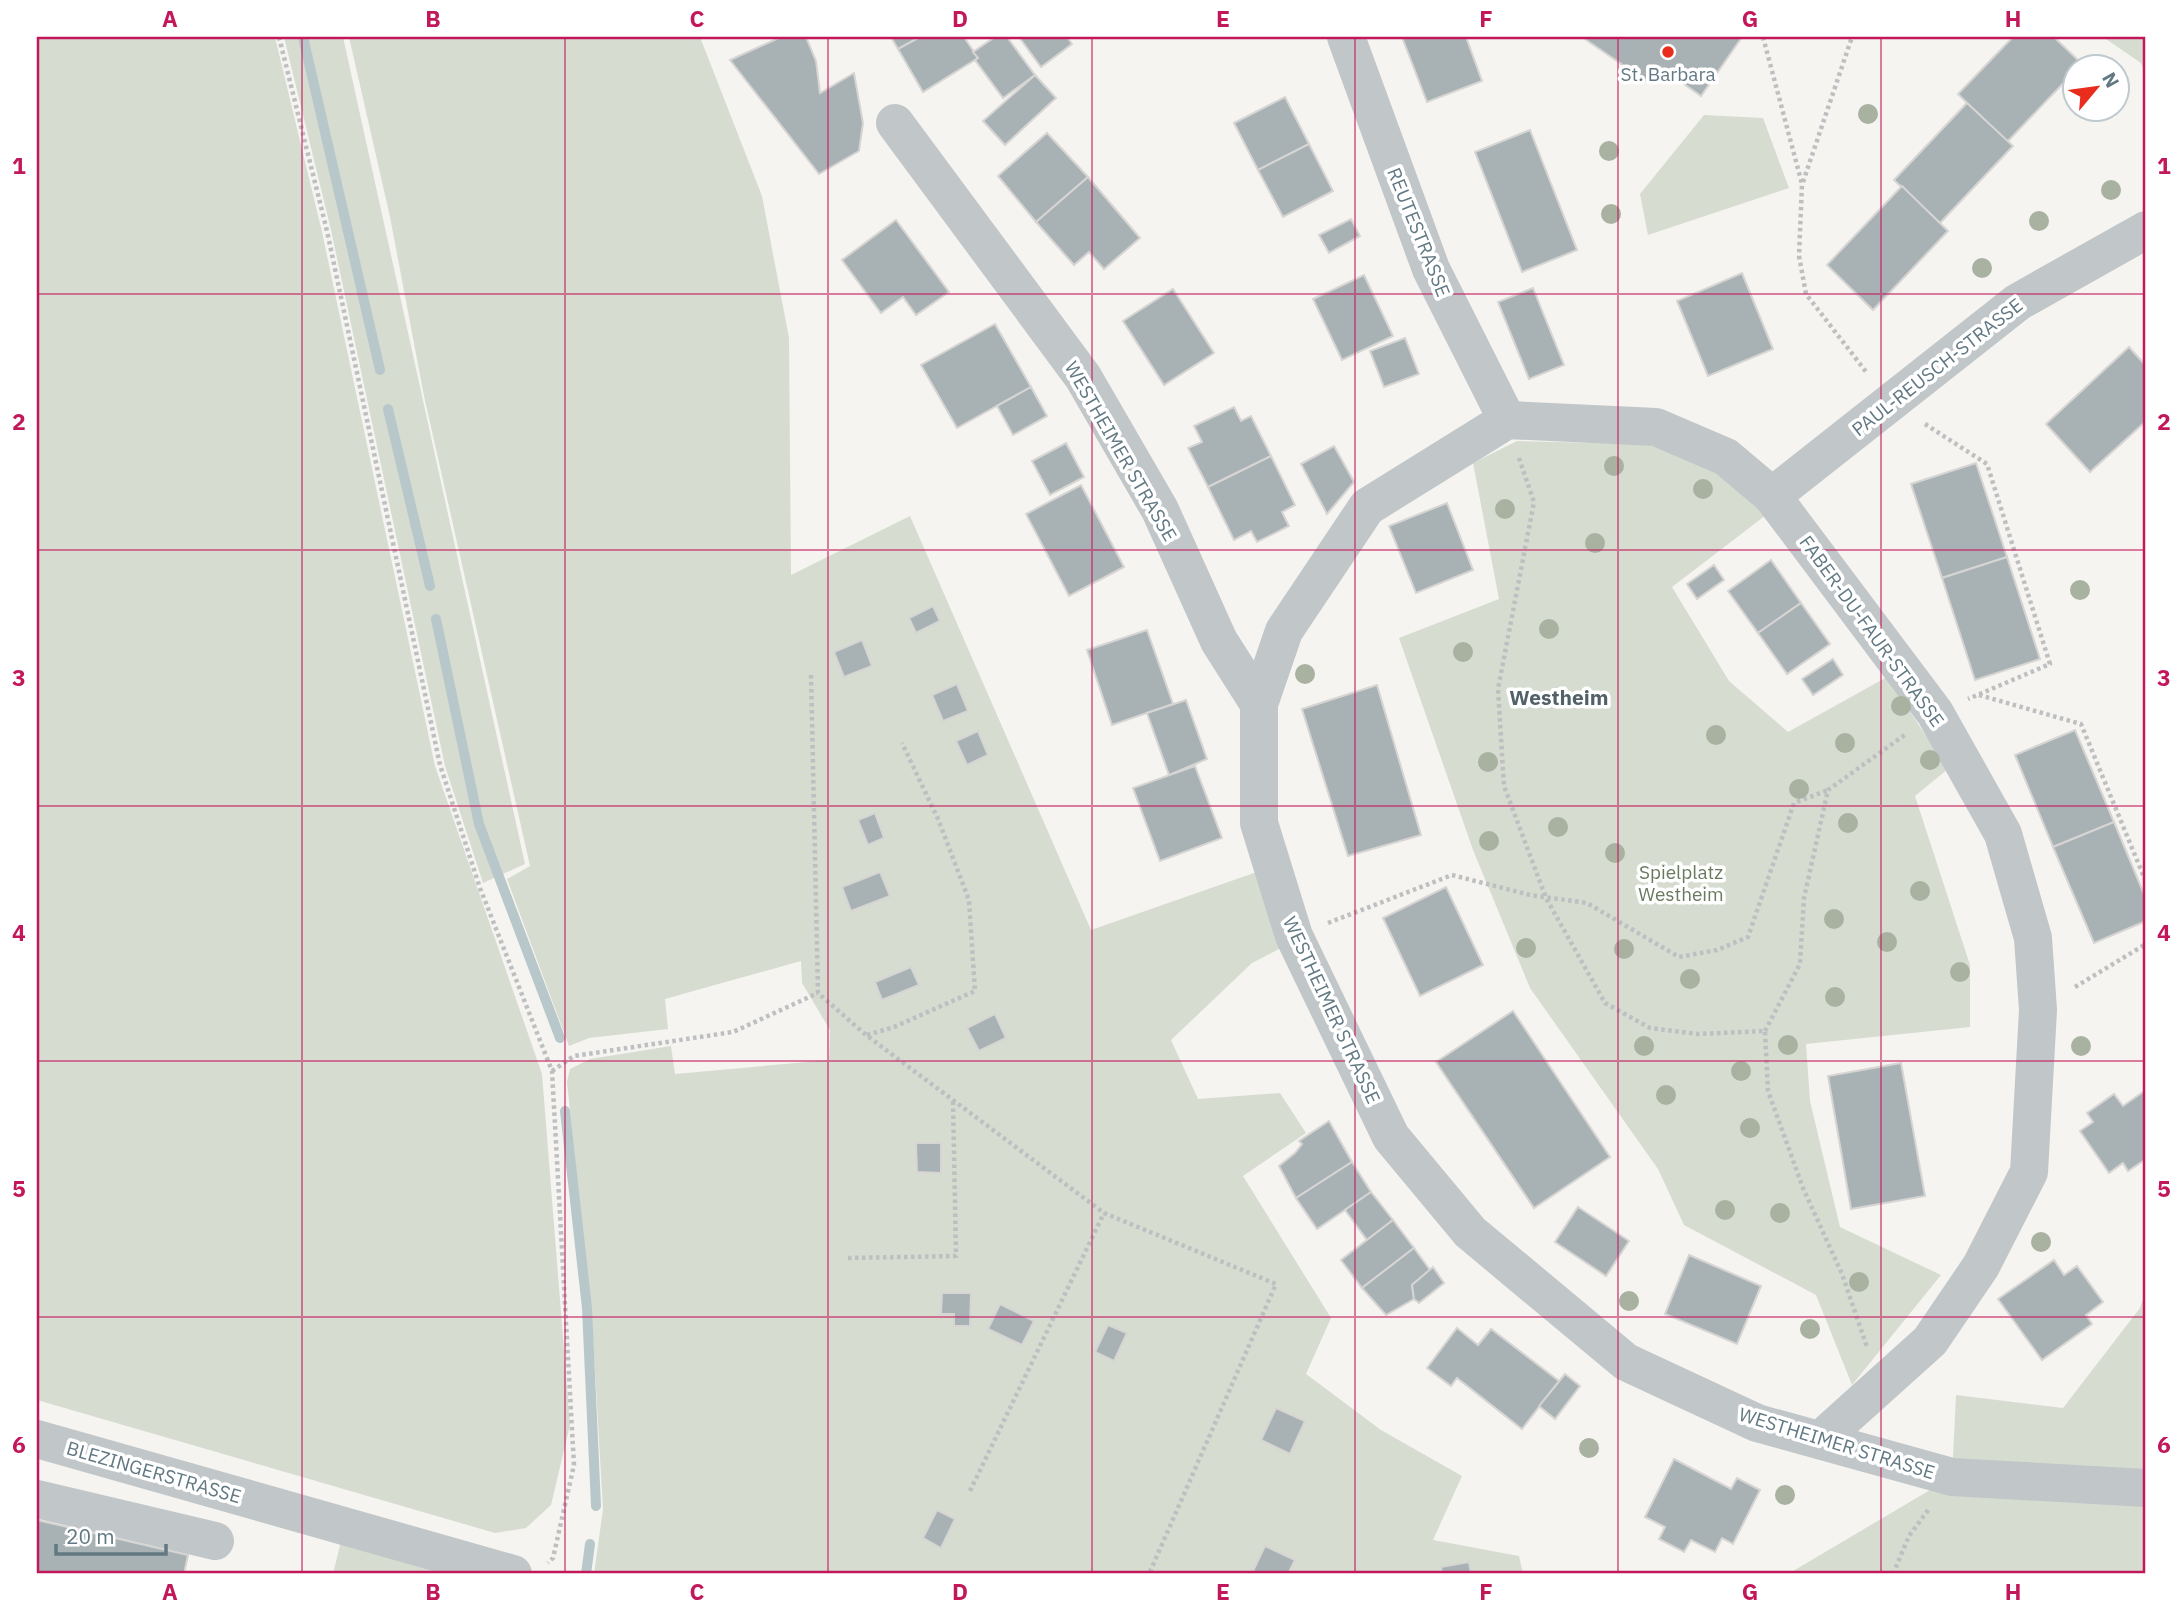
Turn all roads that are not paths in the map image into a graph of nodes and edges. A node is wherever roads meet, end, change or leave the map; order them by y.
1 (1346, 37) edge
2 (895, 123) dead end
3 (2146, 230) edge
4 (1507, 420) junction
5 (1772, 496) junction
6 (1259, 705) junction
7 (37, 1439) edge
8 (1820, 1440) junction
9 (85, 1453) junction
10 (2146, 1488) edge
11 (37, 1499) edge
12 (75, 1507) junction
13 (215, 1541) dead end
14 (529, 1570) edge

1 - 4 street, REUTESTRASSE
2 - 6 street, WESTHEIMER STRASSE
3 - 5 street, PAUL-REUSCH-STRASSE
4 - 5 street, FABER-DU-FAUR-STRASSE
4 - 6 street
5 - 8 street, FABER-DU-FAUR-STRASSE
6 - 8 street, WESTHEIMER STRASSE
7 - 9 street, BLEZINGERSTRASSE
8 - 10 street, WESTHEIMER STRASSE
9 - 12 street
9 - 14 street, BLEZINGERSTRASSE
11 - 12 street
12 - 13 street

